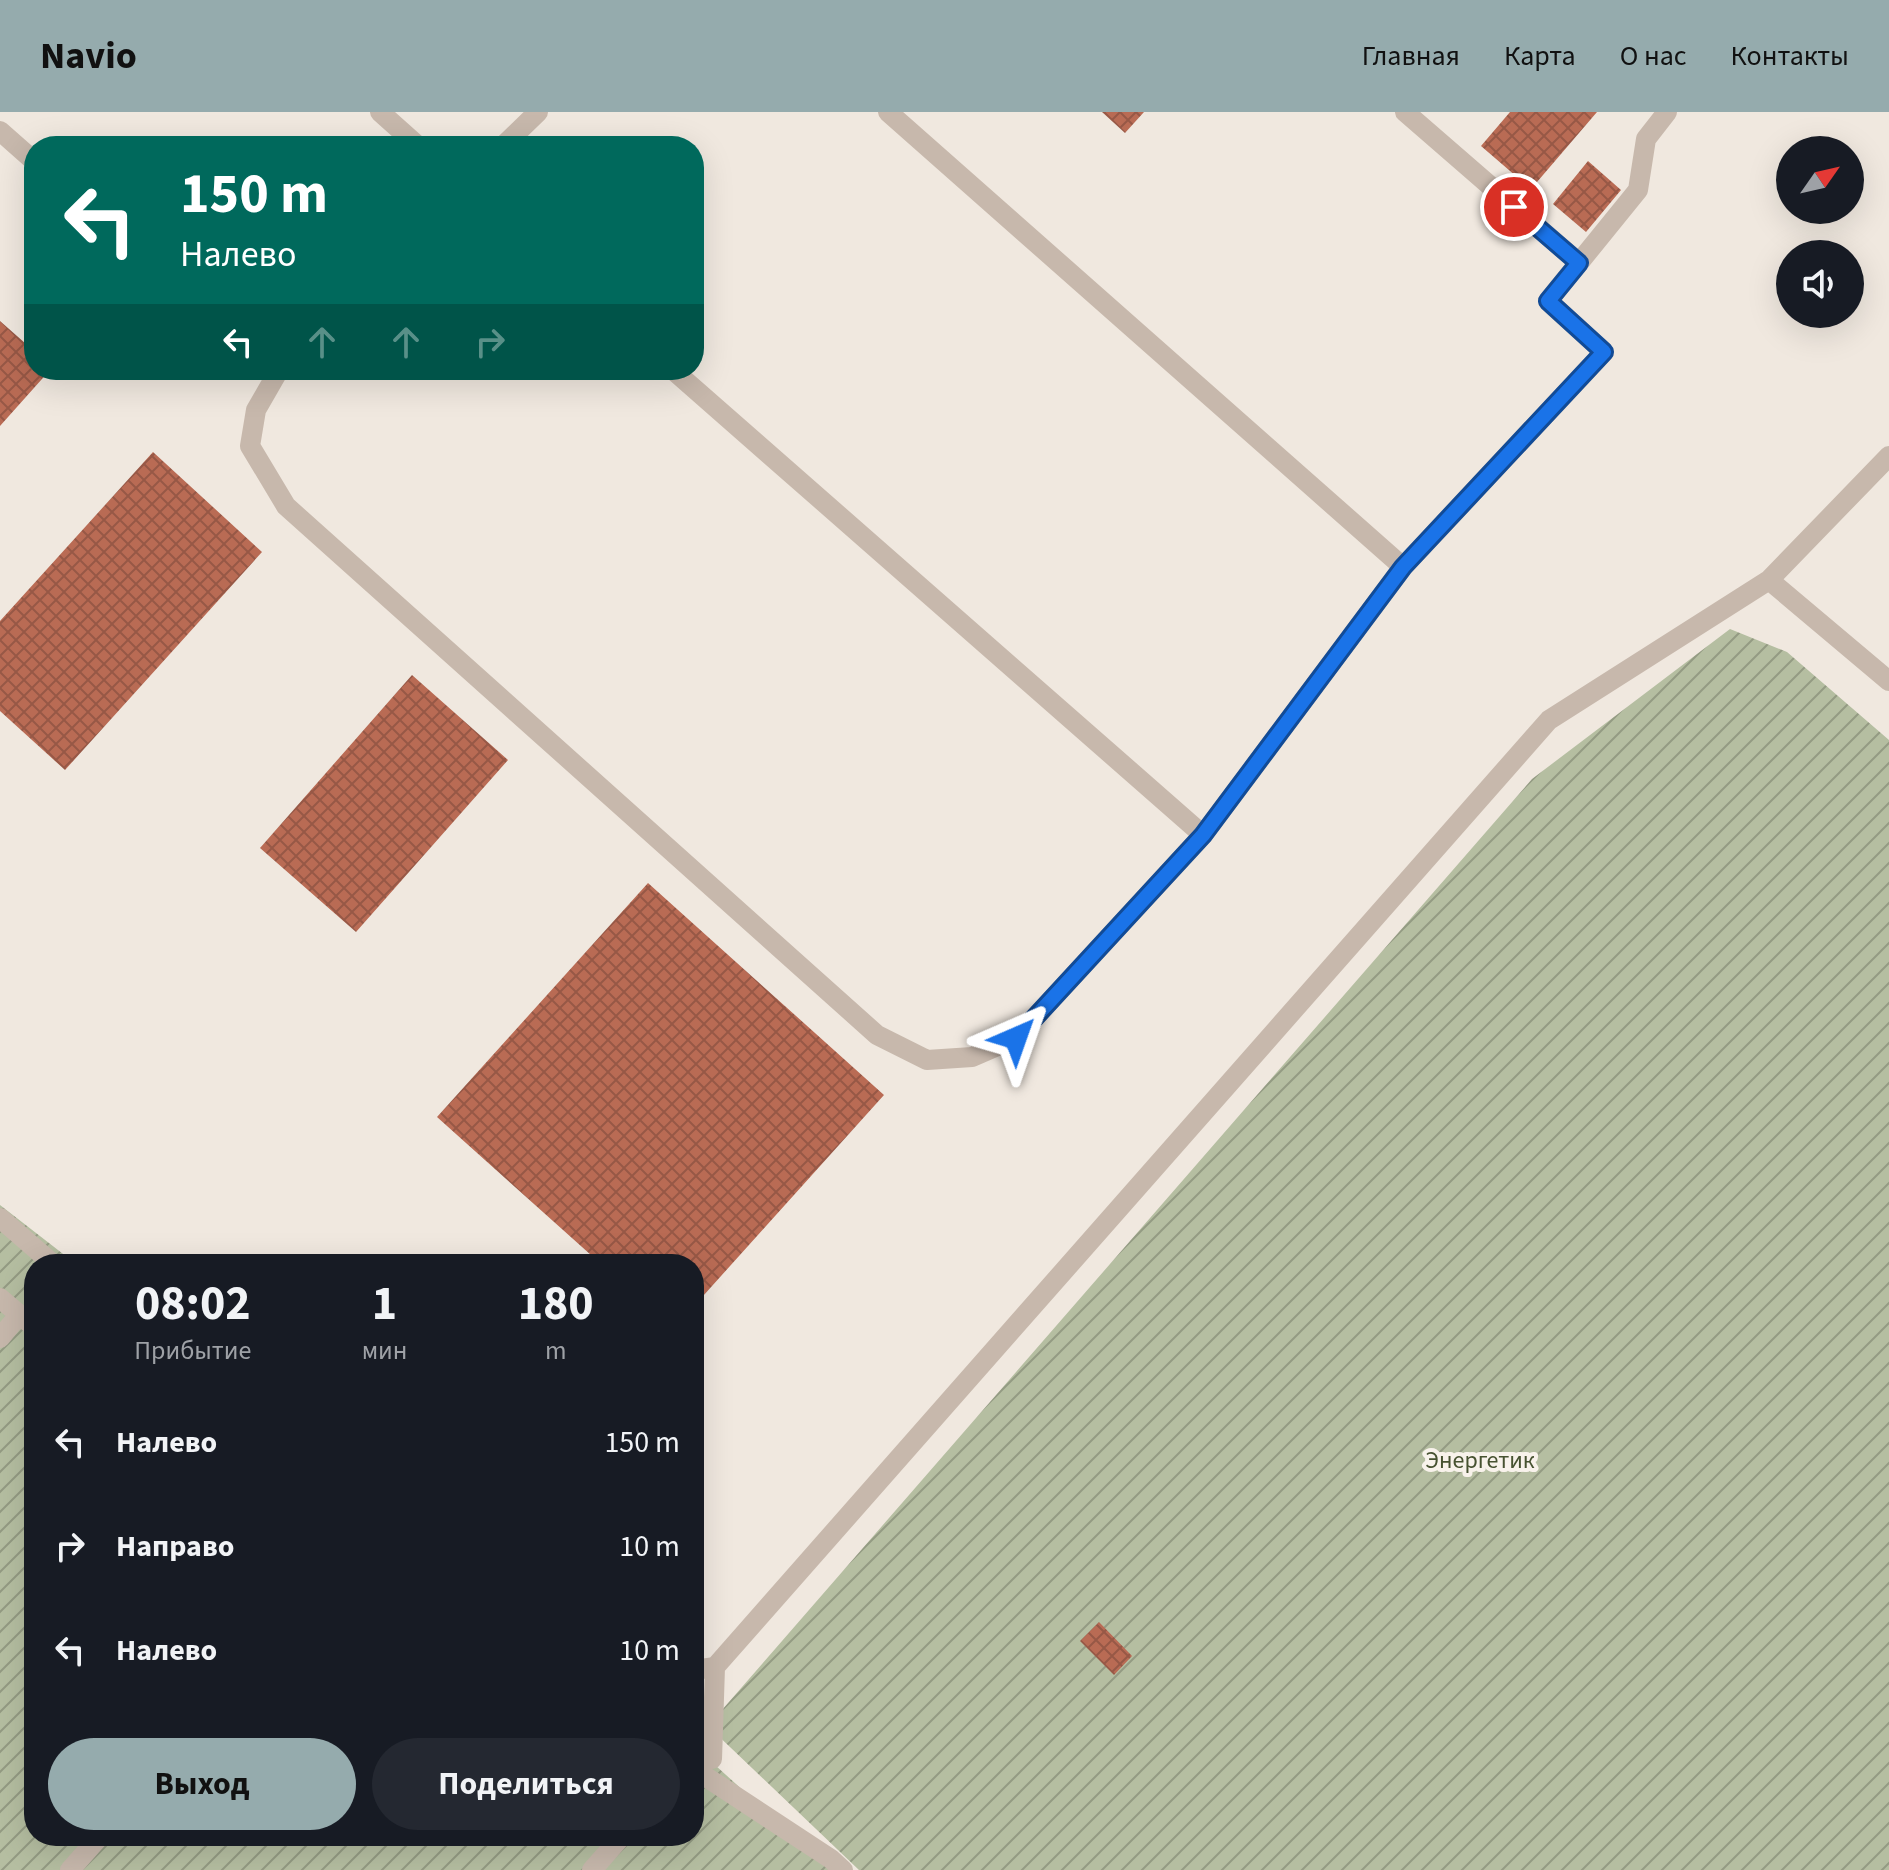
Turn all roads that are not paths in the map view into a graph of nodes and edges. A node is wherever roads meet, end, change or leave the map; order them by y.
1 (380, 112) edge
2 (538, 112) edge
3 (888, 112) edge
4 (1405, 112) edge
5 (1667, 112) edge
6 (0, 131) edge
7 (407, 136) edge
8 (513, 136) edge
9 (24, 152) edge
10 (1579, 263) junction
11 (271, 380) edge
12 (684, 380) edge
13 (1889, 456) edge
14 (1403, 567) junction
15 (1769, 580) junction
16 (1889, 681) edge
17 (1203, 835) junction
18 (0, 1218) edge
19 (41, 1254) edge
20 (0, 1298) edge
21 (24, 1318) edge
22 (24, 1323) edge
23 (0, 1338) edge
24 (704, 1668) edge
25 (704, 1765) edge
26 (91, 1846) edge
27 (613, 1846) edge
28 (70, 1870) edge
29 (592, 1870) edge
30 (843, 1870) edge

1 - 7 lane
2 - 8 lane
3 - 14 lane
4 - 10 lane
5 - 10 lane
6 - 9 lane
10 - 14 lane
11 - 17 lane
12 - 17 lane
13 - 15 lane
14 - 17 lane
15 - 16 lane
15 - 24 lane
18 - 19 lane
20 - 21 lane
22 - 23 lane
25 - 30 lane
26 - 28 lane
27 - 29 lane

